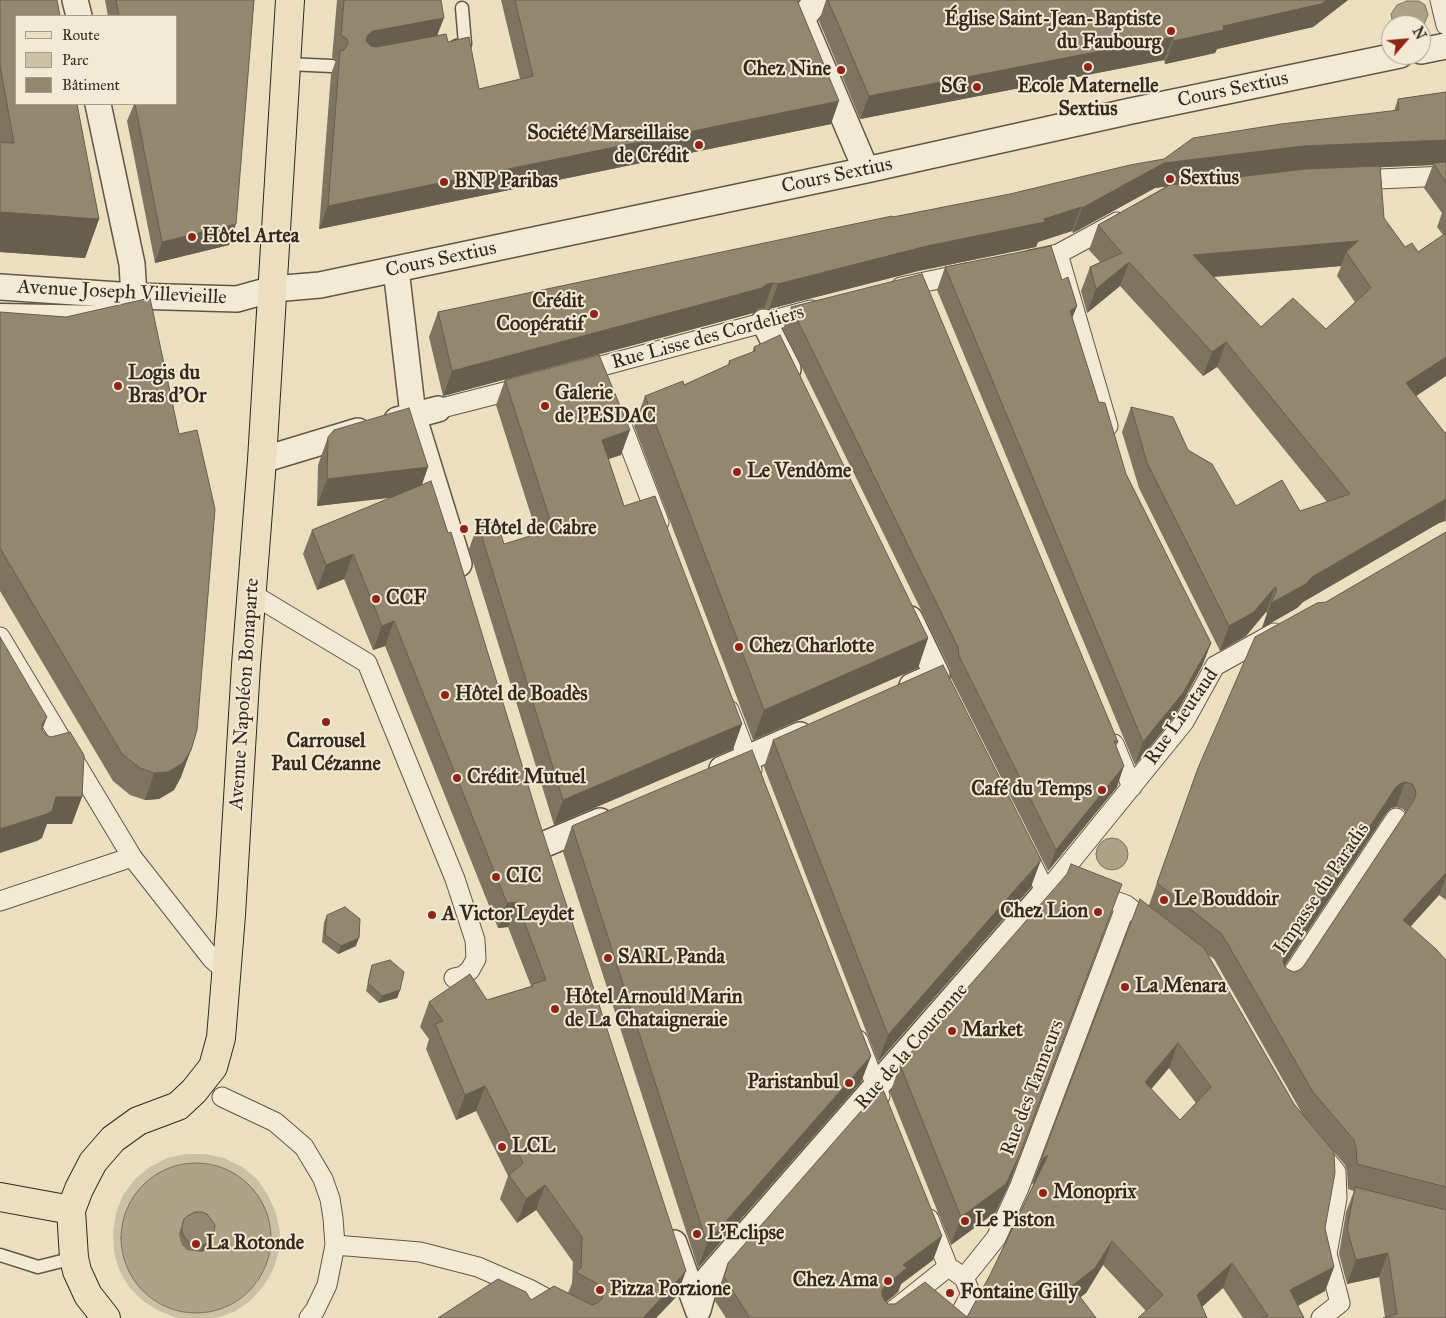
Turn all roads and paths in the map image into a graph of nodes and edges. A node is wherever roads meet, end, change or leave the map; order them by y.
1 (75, 0) edge
2 (290, 0) edge
3 (817, 0) edge
4 (1440, 0) edge
5 (462, 8) dead end
6 (79, 15) edge
7 (1446, 25) edge
8 (1446, 46) edge
9 (447, 47) edge
10 (1431, 49) edge
11 (1381, 59) edge
12 (287, 64) junction
13 (332, 66) dead end
14 (98, 105) edge
15 (866, 170) junction
16 (1446, 176) edge
17 (1343, 180) edge
18 (1132, 213) edge
19 (1058, 254) junction
20 (1009, 264) edge
21 (396, 269) junction
22 (980, 270) edge
23 (921, 282) junction
24 (0, 287) edge
25 (273, 289) junction
26 (884, 292) edge
27 (928, 301) edge
28 (829, 306) edge
29 (126, 307) junction
30 (0, 310) edge
31 (764, 322) junction
32 (600, 367) junction
33 (562, 377) edge
34 (543, 382) edge
35 (799, 392) edge
36 (438, 409) joint
37 (413, 415) junction
38 (1114, 444) edge
39 (262, 460) junction
40 (663, 535) edge
41 (467, 589) edge
42 (252, 594) junction
43 (898, 596) edge
44 (1293, 623) edge
45 (0, 637) edge
46 (1207, 649) edge
47 (1215, 666) junction
48 (723, 693) edge
49 (892, 695) edge
50 (820, 727) edge
51 (1108, 732) edge
52 (748, 758) junction
53 (702, 778) edge
54 (758, 786) edge
55 (1132, 787) junction
56 (619, 813) edge
57 (1396, 818) dead end
58 (1016, 832) edge
59 (545, 844) edge
60 (132, 857) junction
61 (1052, 885) junction
62 (0, 901) edge
63 (1126, 905) junction
64 (1165, 935) edge
65 (227, 972) junction
66 (454, 978) dead end
67 (1285, 985) edge
68 (852, 1024) edge
69 (208, 1094) junction
70 (881, 1098) junction
71 (1306, 1137) edge
72 (0, 1197) edge
73 (924, 1205) edge
74 (72, 1210) junction
75 (666, 1218) edge
76 (335, 1245) junction
77 (0, 1255) edge
78 (74, 1258) junction
79 (948, 1267) junction
80 (968, 1286) junction
81 (697, 1315) edge
82 (106, 1318) edge
83 (309, 1318) edge
84 (583, 1318) edge
85 (884, 1318) edge
86 (958, 1318) edge
87 (1321, 1318) edge

1 - 6 street
2 - 12 main road, Avenue Napoléon Bonaparte
3 - 15 street
4 - 7 street
5 - 9 lane
8 - 10 street
11 - 15 street, Cours Sextius
12 - 13 lane
12 - 25 main road, Avenue Napoléon Bonaparte
14 - 29 street
15 - 21 street, Cours Sextius
16 - 17 street
18 - 19 street
19 - 20 street
19 - 38 street
21 - 25 street, Cours Sextius
21 - 37 street
22 - 23 street
23 - 26 street
23 - 27 street
24 - 29 street, Avenue Joseph Villevieille
25 - 29 street, Avenue Joseph Villevieille
25 - 39 main road, Avenue Napoléon Bonaparte
28 - 31 street, Rue Lisse des Cordeliers
29 - 30 lane
31 - 32 street, Rue Lisse des Cordeliers
31 - 35 street
32 - 33 street, Rue Lisse des Cordeliers
32 - 40 street
34 - 36 street
36 - 37 street
37 - 39 street
37 - 41 street
39 - 42 main road, Avenue Napoléon Bonaparte
42 - 65 main road, Avenue Napoléon Bonaparte
42 - 66 street
43 - 49 street
44 - 47 street, Rue Lieutaud
45 - 60 street
46 - 47 street
47 - 55 street, Rue Lieutaud
48 - 52 street
50 - 52 street
51 - 55 street
52 - 53 street
52 - 54 street
55 - 61 street, Rue de la Couronne
56 - 59 street
57 - 67 street, Impasse du Paradis
58 - 61 street
60 - 62 street
60 - 65 street
61 - 63 street
61 - 70 street, Rue de la Couronne
63 - 64 street
63 - 80 street, Rue des Tanneurs
65 - 69 main road, Avenue Napoléon Bonaparte
68 - 70 street
69 - 74 main road, Avenue Napoléon Bonaparte
69 - 76 street
70 - 81 street, Rue de la Couronne
71 - 87 street
72 - 74 main road
73 - 79 street
74 - 78 main road
75 - 81 street
76 - 83 street
76 - 84 street
77 - 78 lane
78 - 82 main road
79 - 80 street
79 - 85 street
80 - 86 street, Rue des Tanneurs

